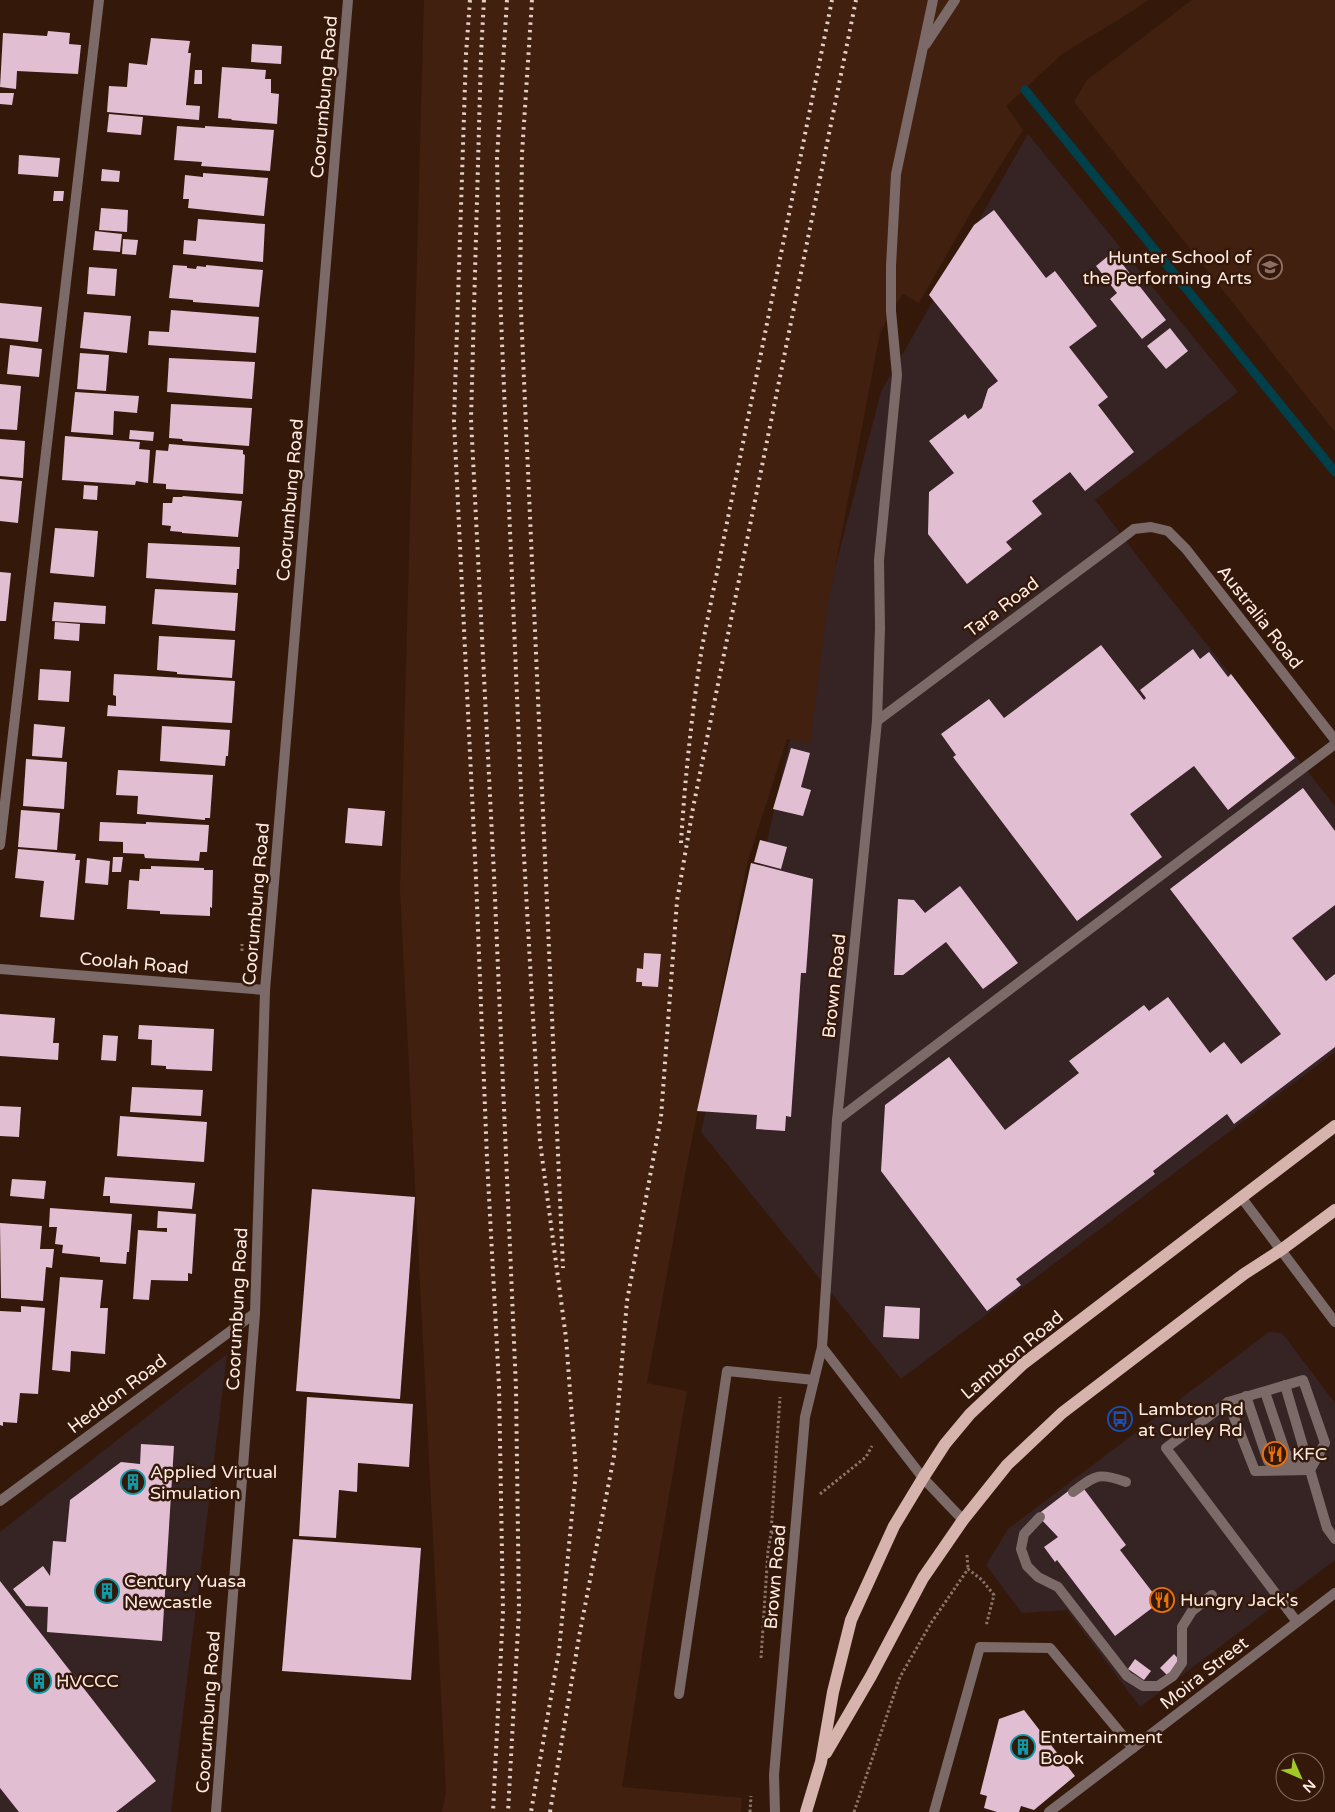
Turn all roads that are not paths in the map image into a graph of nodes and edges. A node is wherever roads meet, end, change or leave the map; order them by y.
1 (99, 0) edge
2 (348, 0) edge
3 (933, 0) edge
4 (955, 0) edge
5 (922, 49) junction
6 (1151, 527) joint
7 (877, 722) junction
8 (1335, 740) edge
9 (1335, 744) edge
10 (0, 845) edge
11 (0, 969) edge
12 (265, 990) junction
13 (837, 1120) junction
14 (1335, 1126) edge
15 (1241, 1197) junction
16 (1335, 1210) edge
17 (1281, 1250) junction
18 (255, 1313) junction
19 (1335, 1322) edge
20 (822, 1347) junction
21 (814, 1380) junction
22 (1285, 1385) junction
23 (1265, 1392) junction
24 (1246, 1396) junction
25 (1228, 1402) junction
26 (1310, 1470) junction
27 (923, 1478) junction
28 (1126, 1482) dead end
29 (1073, 1492) dead end
30 (0, 1501) edge
31 (1040, 1517) dead end
32 (963, 1520) junction
33 (1335, 1540) edge
34 (1335, 1593) edge
35 (1212, 1595) dead end
36 (1297, 1622) junction
37 (679, 1694) dead end
38 (1133, 1748) junction
39 (821, 1762) junction
40 (216, 1812) edge
41 (775, 1812) edge
42 (806, 1812) edge
43 (934, 1812) edge
44 (1049, 1812) edge

1 - 10 street
2 - 12 street, Coorumbung Road
3 - 5 street, Brown Road
4 - 5 street
5 - 7 street, Brown Road
6 - 7 street, Tara Road
6 - 8 street, Australia Road
7 - 13 street, Brown Road
9 - 13 street
11 - 12 street, Coolah Road
12 - 18 street, Coorumbung Road
13 - 20 street, Brown Road
14 - 15 main road, Lambton Road
15 - 17 street
15 - 27 main road, Lambton Road
16 - 17 main road, Lambton Road
17 - 19 street
17 - 32 main road, Lambton Road
18 - 30 street, Heddon Road
18 - 40 street, Coorumbung Road
20 - 21 street, Brown Road
20 - 27 street
21 - 37 street
21 - 41 street, Brown Road
22 - 23 street
22 - 26 street
22 - 26 street
23 - 24 street
23 - 26 street
24 - 25 street
24 - 26 street
25 - 26 street
25 - 36 street
26 - 33 street
27 - 32 street
27 - 39 main road, Lambton Road
28 - 29 street
31 - 35 street
32 - 39 main road, Lambton Road
34 - 36 street, Moira Street
36 - 38 street, Moira Street
38 - 43 street
38 - 44 street, Moira Street
39 - 42 main road, Lambton Road

